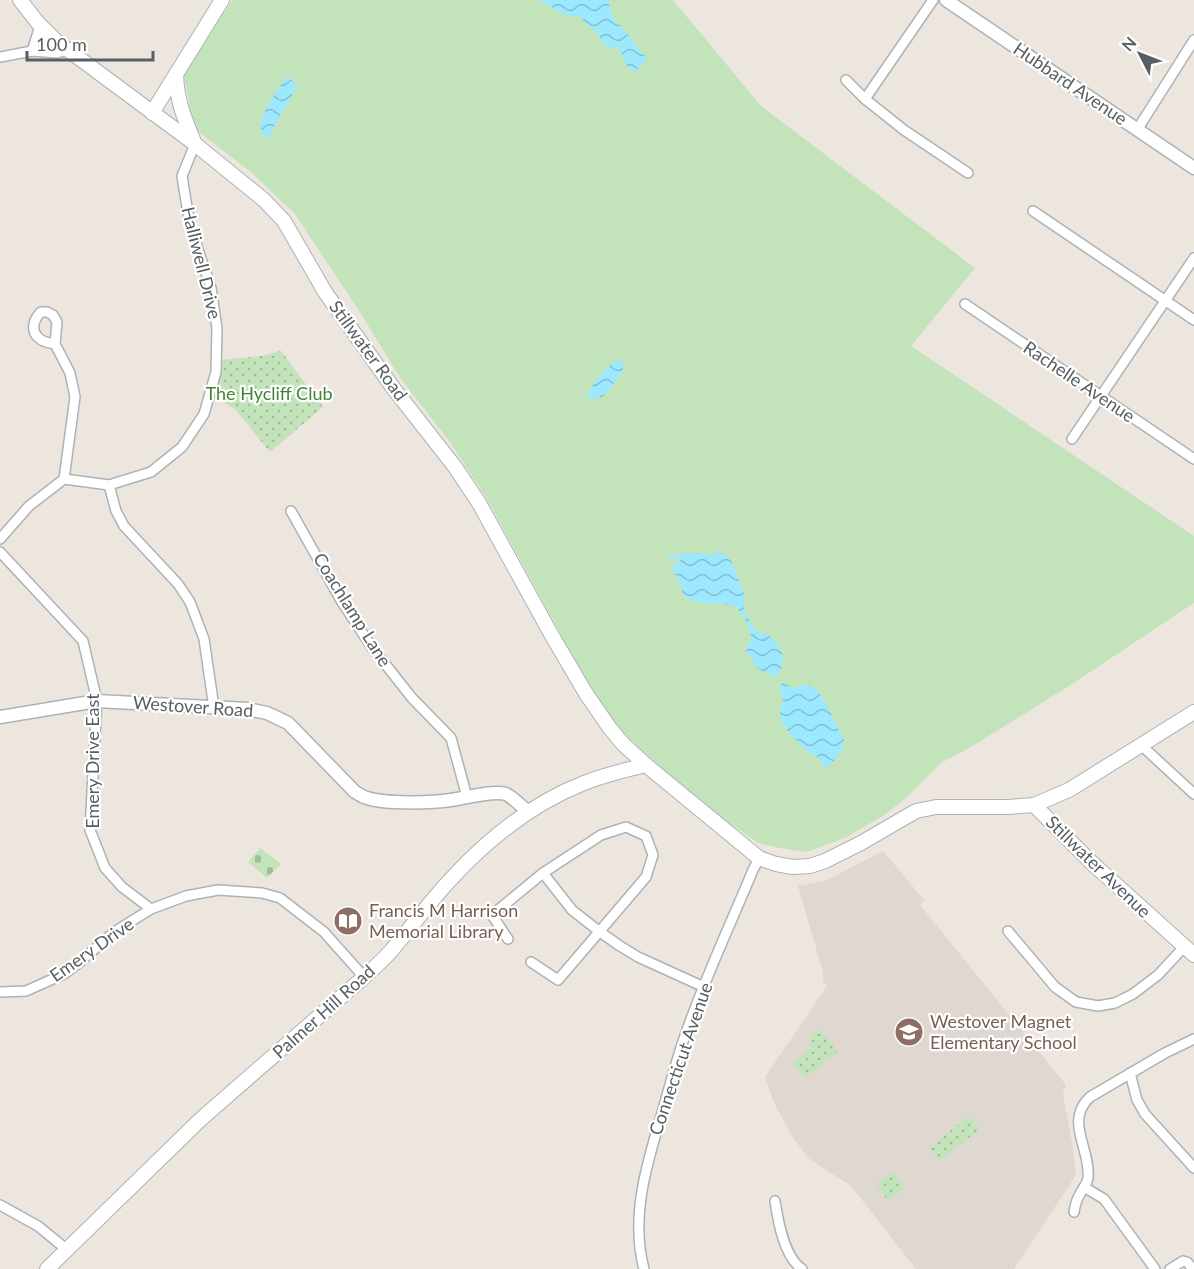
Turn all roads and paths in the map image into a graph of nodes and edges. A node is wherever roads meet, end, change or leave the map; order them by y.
1 (20, 0) edge
2 (222, 0) edge
3 (933, 0) edge
4 (946, 0) edge
5 (40, 26) junction
6 (1194, 40) edge
7 (69, 50) junction
8 (32, 51) junction
9 (0, 57) edge
10 (176, 74) junction
11 (846, 80) dead end
12 (866, 99) junction
13 (152, 113) junction
14 (1137, 130) junction
15 (195, 144) junction
16 (1194, 168) edge
17 (968, 173) dead end
18 (1033, 211) dead end
19 (1194, 258) edge
20 (1165, 301) junction
21 (964, 304) dead end
22 (1194, 320) edge
23 (54, 344) dead end
24 (1101, 396) junction
25 (1072, 439) dead end
26 (1194, 459) edge
27 (64, 479) junction
28 (109, 485) junction
29 (291, 512) dead end
30 (0, 539) edge
31 (0, 552) edge
32 (97, 701) junction
33 (214, 708) junction
34 (1194, 712) edge
35 (0, 717) edge
36 (1141, 745) junction
37 (646, 765) junction
38 (1194, 794) edge
39 (467, 797) junction
40 (1034, 805) junction
41 (528, 812) junction
42 (759, 858) junction
43 (543, 873) junction
44 (151, 909) junction
45 (1008, 931) dead end
46 (600, 932) junction
47 (508, 939) dead end
48 (1189, 951) edge
49 (531, 962) dead end
50 (364, 977) junction
51 (704, 987) junction
52 (0, 992) edge
53 (1194, 1040) edge
54 (1130, 1073) junction
55 (1194, 1168) edge
56 (1084, 1187) junction
57 (775, 1201) dead end
58 (0, 1205) edge
59 (1074, 1212) dead end
60 (66, 1250) junction
61 (47, 1269) edge
62 (644, 1269) edge
63 (802, 1269) edge
64 (1155, 1269) edge
65 (1170, 1269) edge
66 (1193, 1269) edge

1 - 5 main road, Stillwater Road
2 - 10 main road
3 - 12 street
4 - 14 street, Hubbard Avenue
5 - 7 main road, Stillwater Road
5 - 8 street
6 - 14 street
7 - 8 street
7 - 13 main road, Stillwater Road
8 - 9 street
10 - 13 main road
10 - 15 main road
11 - 12 street
12 - 17 street
13 - 15 main road, Stillwater Road
14 - 16 street, Hubbard Avenue
15 - 28 street, Halliwell Drive
15 - 37 main road, Stillwater Road
18 - 20 street
19 - 20 street
20 - 22 street
20 - 24 street
21 - 24 street, Rachelle Avenue
23 - 27 street
24 - 25 street
24 - 26 street, Rachelle Avenue
27 - 28 street, Halliwell Drive
27 - 30 street
28 - 33 street
29 - 39 street, Coachlamp Lane
31 - 32 street, Emery Drive East
32 - 33 street, Westover Road
32 - 35 street, Westover Road
32 - 44 street, Emery Drive East
33 - 39 street, Westover Road
34 - 36 main road
36 - 38 street
36 - 40 main road
37 - 41 main road, Palmer Hill Road
37 - 42 main road, Stillwater Avenue
39 - 41 street, Westover Road
40 - 42 main road, Stillwater Avenue
40 - 48 main road, Stillwater Avenue
41 - 50 main road, Palmer Hill Road
42 - 51 street, Connecticut Avenue
43 - 46 street
43 - 46 street
43 - 47 street
44 - 50 street, Emery Drive
44 - 52 street, Emery Drive
45 - 48 street
46 - 49 street
46 - 51 street
50 - 60 main road, Palmer Hill Road
51 - 62 street, Connecticut Avenue
53 - 54 street
54 - 55 street
54 - 56 street
56 - 59 street
56 - 64 street
57 - 63 street
58 - 60 street
60 - 61 main road, Palmer Hill Road
65 - 66 street

